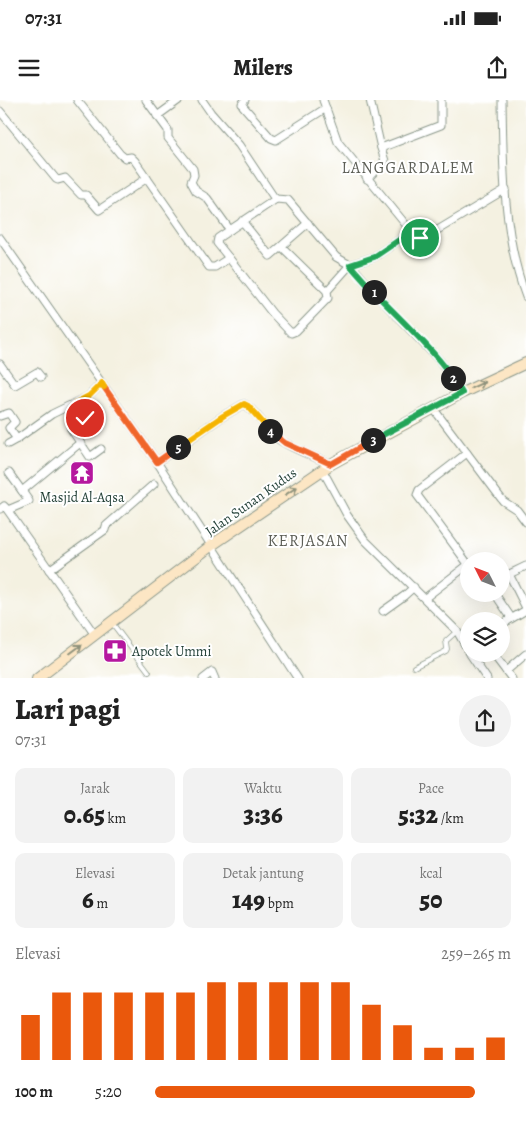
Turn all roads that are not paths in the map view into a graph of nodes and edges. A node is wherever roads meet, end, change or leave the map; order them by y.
1 (77, 100) edge
2 (146, 100) edge
3 (180, 100) edge
4 (202, 100) edge
5 (245, 100) edge
6 (323, 100) edge
7 (370, 100) edge
8 (442, 100) edge
9 (502, 100) edge
10 (326, 108) junction
11 (0, 111) edge
12 (157, 116) junction
13 (381, 148) junction
14 (147, 178) junction
15 (367, 179) junction
16 (506, 189) junction
17 (276, 199) junction
18 (242, 221) junction
19 (308, 223) junction
20 (230, 230) junction
21 (411, 232) junction
22 (0, 238) edge
23 (282, 247) junction
24 (229, 258) junction
25 (350, 265) junction
26 (327, 292) junction
27 (526, 297) edge
28 (526, 363) edge
29 (0, 364) edge
30 (3, 374) edge
31 (41, 377) dead end
32 (102, 383) junction
33 (462, 393) junction
34 (76, 403) junction
35 (433, 408) junction
36 (0, 416) edge
37 (17, 438) junction
38 (80, 443) junction
39 (8, 444) dead end
40 (101, 449) dead end
41 (467, 453) junction
42 (157, 462) junction
43 (327, 466) junction
44 (9, 473) dead end
45 (154, 484) dead end
46 (22, 491) junction
47 (0, 509) edge
48 (8, 510) junction
49 (526, 522) edge
50 (212, 545) junction
51 (460, 553) edge
52 (526, 566) edge
53 (49, 570) junction
54 (460, 570) edge
55 (510, 574) edge
56 (510, 584) edge
57 (414, 587) junction
58 (424, 598) junction
59 (526, 609) edge
60 (383, 611) dead end
61 (510, 619) edge
62 (112, 623) junction
63 (457, 631) junction
64 (95, 635) junction
65 (460, 636) edge
66 (526, 654) edge
67 (477, 662) edge
68 (499, 662) edge
69 (414, 667) dead end
70 (506, 671) junction
71 (149, 672) dead end
72 (37, 678) edge
73 (203, 678) edge
74 (216, 678) edge
75 (298, 678) edge
76 (487, 678) edge
77 (512, 678) edge

1 - 14 street
2 - 12 street
3 - 12 street
4 - 17 street
5 - 10 street
6 - 10 street
7 - 13 street
8 - 13 street
9 - 16 street
10 - 15 street
11 - 14 street
12 - 20 street
13 - 15 street
14 - 24 street
15 - 21 street
16 - 21 street
16 - 27 street
17 - 18 street
17 - 19 street
18 - 20 street
18 - 23 street
19 - 23 street
19 - 25 street
20 - 24 street
21 - 25 street
22 - 32 street
23 - 26 street
24 - 26 street
25 - 26 street
25 - 33 street
33 -> 28 main road, Jalan Sunan Kudus
29 - 30 street
30 - 31 street
32 - 34 street
32 - 42 street
33 - 35 main road, Jalan Sunan Kudus
34 - 37 street
34 - 38 street
35 - 41 street
35 - 43 main road, Jalan Sunan Kudus
36 - 37 street
37 - 39 street
38 - 40 street
38 - 46 street
41 - 49 street
41 - 51 street
42 - 43 street
42 - 50 street
50 -> 43 main road, Jalan Sunan Kudus
43 - 57 street
44 - 46 street
45 - 53 street
46 - 48 street
47 - 48 street
48 - 53 street
50 - 62 main road, Jalan Sunan Kudus
50 - 75 street
52 - 55 street
53 - 64 street
54 - 58 street
56 - 59 street
57 - 58 street
57 - 60 street
58 - 63 street
59 - 61 street
62 - 64 main road, Jalan Sunan Kudus
62 - 71 lane
63 - 65 street
63 - 69 lane
72 -> 64 main road, Jalan Sunan Kudus
66 - 70 street
67 - 76 street
68 - 70 street
70 - 77 street
73 - 74 street

